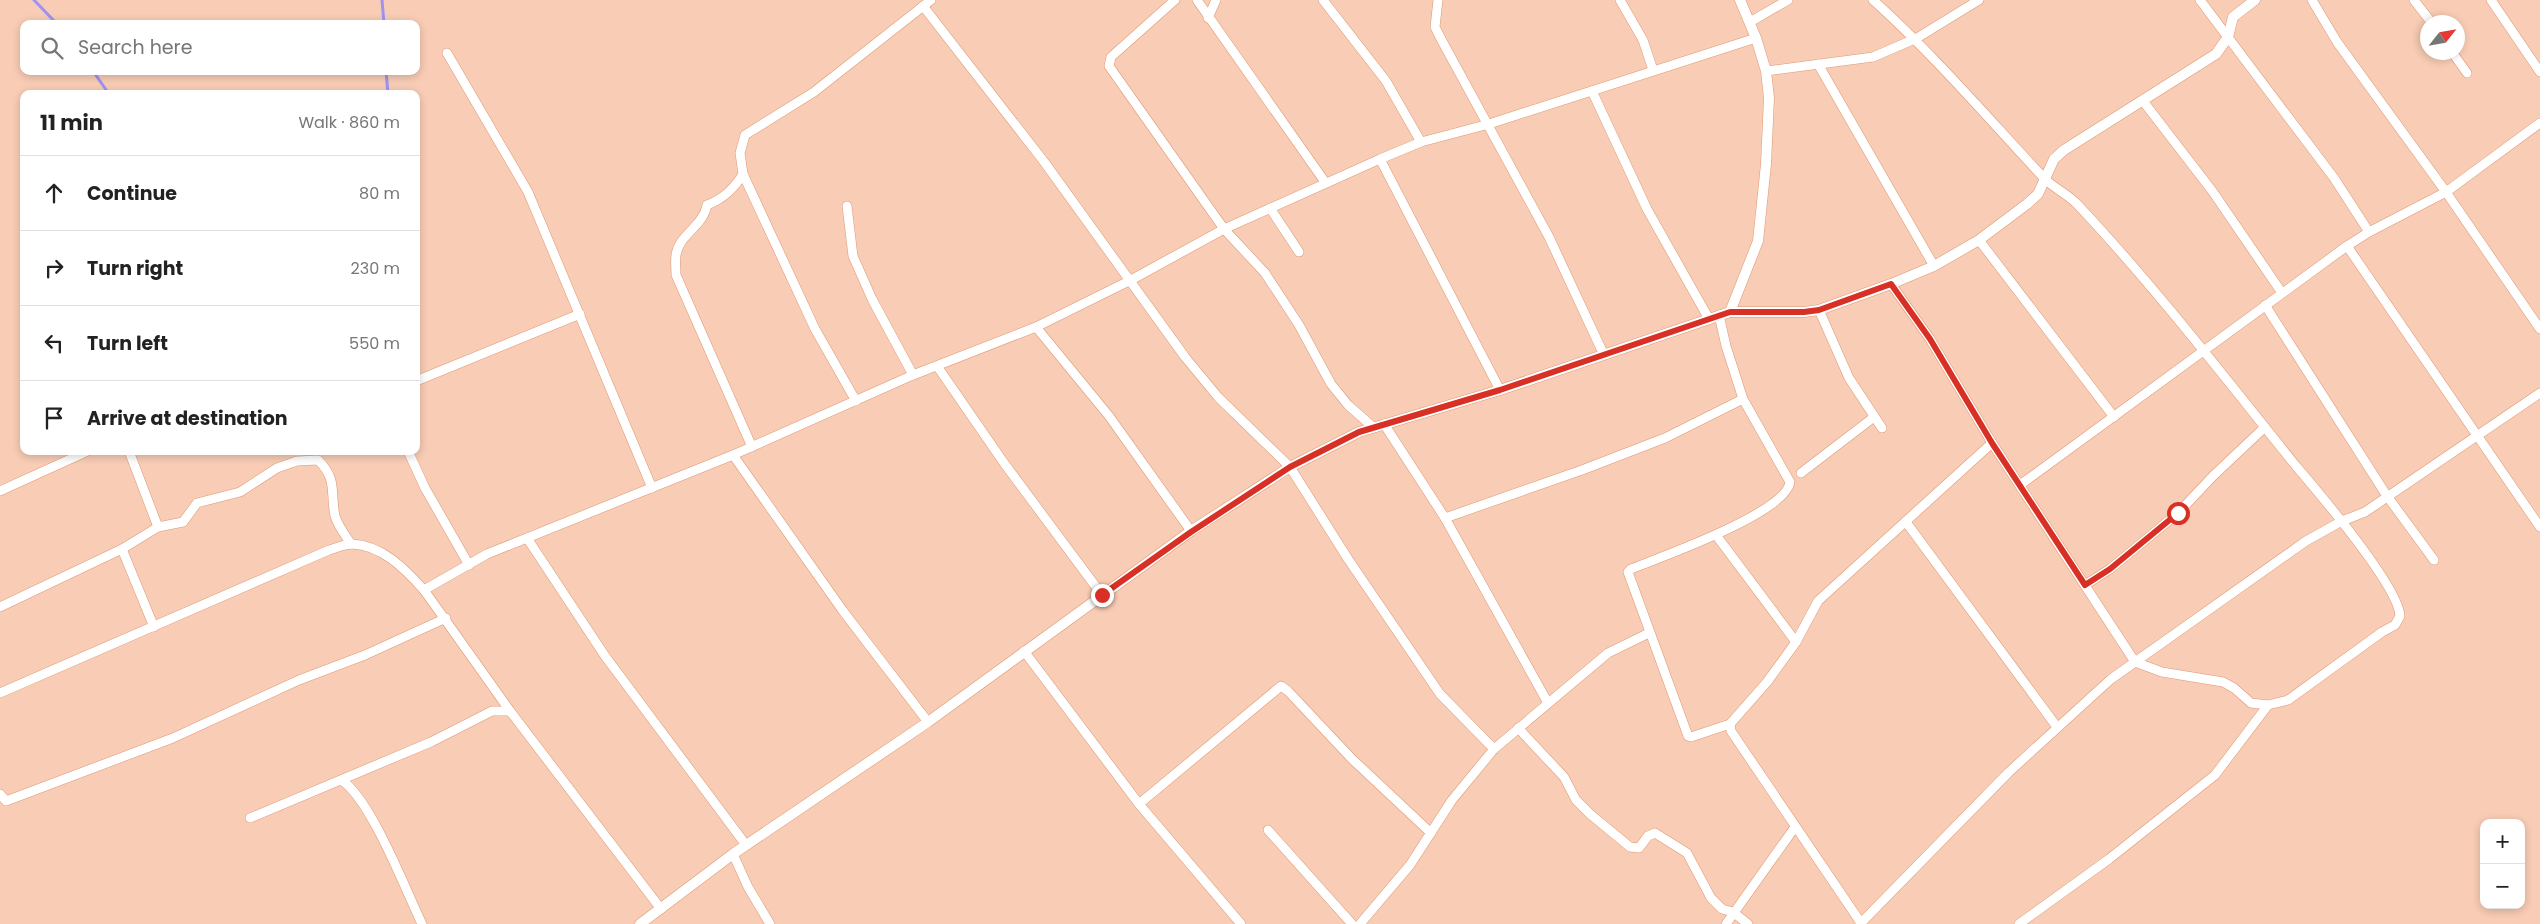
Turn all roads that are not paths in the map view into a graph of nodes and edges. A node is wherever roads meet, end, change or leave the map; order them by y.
1 (931, 0) edge
2 (1175, 0) edge
3 (1197, 0) edge
4 (1216, 0) edge
5 (1322, 0) edge
6 (1438, 0) edge
7 (1620, 0) edge
8 (1740, 0) edge
9 (1788, 0) edge
10 (1873, 0) edge
11 (1979, 0) edge
12 (2200, 0) edge
13 (2255, 0) edge
14 (2312, 0) edge
15 (2414, 0) edge
16 (2491, 0) edge
17 (923, 6) junction
18 (2426, 15) edge
19 (1208, 18) junction
20 (1750, 22) junction
21 (1756, 38) junction
22 (1916, 38) junction
23 (2228, 38) junction
24 (447, 53) dead end
25 (2458, 60) edge
26 (1818, 64) junction
27 (1653, 70) junction
28 (1766, 71) junction
29 (2540, 72) edge
30 (2467, 73) dead end
31 (1592, 91) junction
32 (2143, 101) junction
33 (2540, 123) edge
34 (1489, 124) junction
35 (1422, 142) junction
36 (1380, 159) junction
37 (743, 174) junction
38 (2045, 180) junction
39 (1326, 182) junction
40 (2446, 192) junction
41 (847, 206) dead end
42 (1270, 208) junction
43 (1224, 229) junction
44 (2369, 232) junction
45 (1979, 240) junction
46 (2348, 246) junction
47 (1299, 252) dead end
48 (1934, 266) junction
49 (1131, 280) junction
50 (1891, 284) junction
51 (2282, 293) junction
52 (2265, 305) junction
53 (1819, 310) junction
54 (1730, 312) junction
55 (580, 314) junction
56 (1714, 317) junction
57 (1036, 327) junction
58 (2540, 329) edge
59 (2203, 351) junction
60 (1603, 353) junction
61 (937, 366) junction
62 (913, 375) junction
63 (420, 379) edge
64 (1500, 390) junction
65 (2540, 393) edge
66 (1743, 399) junction
67 (856, 401) junction
68 (1874, 417) junction
69 (2114, 417) junction
70 (1378, 426) junction
71 (2265, 427) junction
72 (1882, 428) dead end
73 (2477, 436) junction
74 (1992, 443) junction
75 (752, 447) junction
76 (79, 455) edge
77 (131, 455) edge
78 (410, 455) edge
79 (732, 455) junction
80 (1290, 467) junction
81 (1801, 473) dead end
82 (2020, 485) junction
83 (652, 488) junction
84 (0, 492) edge
85 (2387, 496) junction
86 (1445, 518) junction
87 (2342, 521) junction
88 (1906, 522) junction
89 (158, 527) junction
90 (2540, 527) edge
91 (1191, 532) junction
92 (1716, 535) junction
93 (527, 538) junction
94 (351, 544) junction
95 (122, 549) junction
96 (2434, 560) dead end
97 (469, 565) junction
98 (2085, 585) junction
99 (424, 590) junction
100 (1102, 595) junction
101 (0, 606) edge
102 (446, 618) junction
103 (154, 627) junction
104 (1649, 633) junction
105 (1796, 642) junction
106 (1024, 651) junction
107 (2135, 662) junction
108 (0, 693) edge
109 (501, 698) junction
110 (1548, 703) junction
111 (2268, 705) junction
112 (492, 711) junction
113 (510, 711) junction
114 (928, 722) junction
115 (1730, 724) junction
116 (2056, 727) junction
117 (1518, 728) junction
118 (1494, 749) junction
119 (341, 780) junction
120 (0, 794) edge
121 (1139, 804) junction
122 (250, 818) dead end
123 (1795, 827) junction
124 (1268, 830) dead end
125 (1430, 833) junction
126 (746, 845) junction
127 (733, 854) junction
128 (661, 909) junction
129 (1733, 912) junction
130 (1860, 923) edge
131 (422, 924) edge
132 (640, 924) edge
133 (770, 924) edge
134 (1241, 924) edge
135 (1352, 924) edge
136 (1360, 924) edge
137 (1726, 924) edge
138 (1748, 924) edge
139 (2019, 924) edge

1 - 17 street
2 - 43 street
3 - 19 street
4 - 19 street
5 - 35 street
6 - 34 street
7 - 27 street
8 - 20 street
9 - 20 street
10 - 22 street
11 - 22 street
12 - 23 street
13 - 23 street
14 - 40 street
15 - 18 street
16 - 29 street
17 - 37 street
17 - 49 street
19 - 39 street
20 - 21 street
21 - 27 street
21 - 28 street
22 - 26 street
22 - 38 street
23 - 32 street
23 - 44 street
24 - 55 street
25 - 30 street
26 - 28 street
26 - 48 street
27 - 31 street
28 - 54 street
31 - 34 street
31 - 56 street
32 - 38 street
32 - 51 street
33 - 40 street
34 - 35 street
34 - 60 street
35 - 36 street
36 - 39 street
36 - 64 street
37 - 67 street
37 - 75 street
38 - 45 street
38 - 59 street
39 - 42 street
40 - 44 street
40 - 58 street
41 - 62 street
42 - 43 street
42 - 47 street
43 - 49 street
43 - 70 street
44 - 46 street
45 - 48 street
45 - 69 street
46 - 51 street
46 - 73 street
48 - 50 street
49 - 57 street
49 - 80 street
50 - 53 street
50 - 74 street
51 - 52 street
52 - 59 street
52 - 85 street
53 - 54 street
53 - 68 street
54 - 56 street
55 - 63 street
55 - 83 street
56 - 60 street
56 - 66 street
57 - 61 street
57 - 91 street
59 - 69 street
59 - 71 street
60 - 64 street
61 - 62 street
61 - 100 street
62 - 67 street
64 - 70 street
65 - 73 street
66 - 86 street
66 - 92 street
67 - 75 street
68 - 72 street
68 - 81 street
69 - 82 street
70 - 80 street
70 - 86 street
71 - 87 street
71 - 98 street
73 - 85 street
73 - 90 street
74 - 82 street
74 - 88 street
75 - 79 street
76 - 84 street
77 - 89 street
78 - 97 street
79 - 83 street
79 - 114 street
80 - 91 street
80 - 118 street
82 - 98 street
83 - 93 street
85 - 87 street
85 - 96 street
86 - 110 street
87 - 107 street
87 - 111 street
88 - 105 street
88 - 116 street
89 - 94 street
89 - 95 street
91 - 100 street
92 - 104 street
92 - 105 street
93 - 97 street
93 - 126 street
94 - 99 street
94 - 103 street
95 - 101 street
95 - 103 street
97 - 99 street
98 - 107 street
99 - 102 street
100 - 106 street
102 - 109 street
102 - 120 street
103 - 108 street
104 - 110 street
104 - 115 street
105 - 115 street
106 - 114 street
106 - 121 street
107 - 111 street
107 - 116 street
109 - 112 street
109 - 113 street
110 - 117 street
111 - 139 street
112 - 113 street
112 - 119 street
113 - 128 street
114 - 126 street
115 - 123 street
116 - 130 street
117 - 118 street
117 - 129 street
118 - 125 street
119 - 122 street
119 - 131 street
121 - 125 street
121 - 134 street
123 - 129 street
123 - 130 street
124 - 135 street
125 - 136 street
126 - 127 street
127 - 128 street
127 - 133 street
128 - 132 street
129 - 137 street
129 - 138 street

